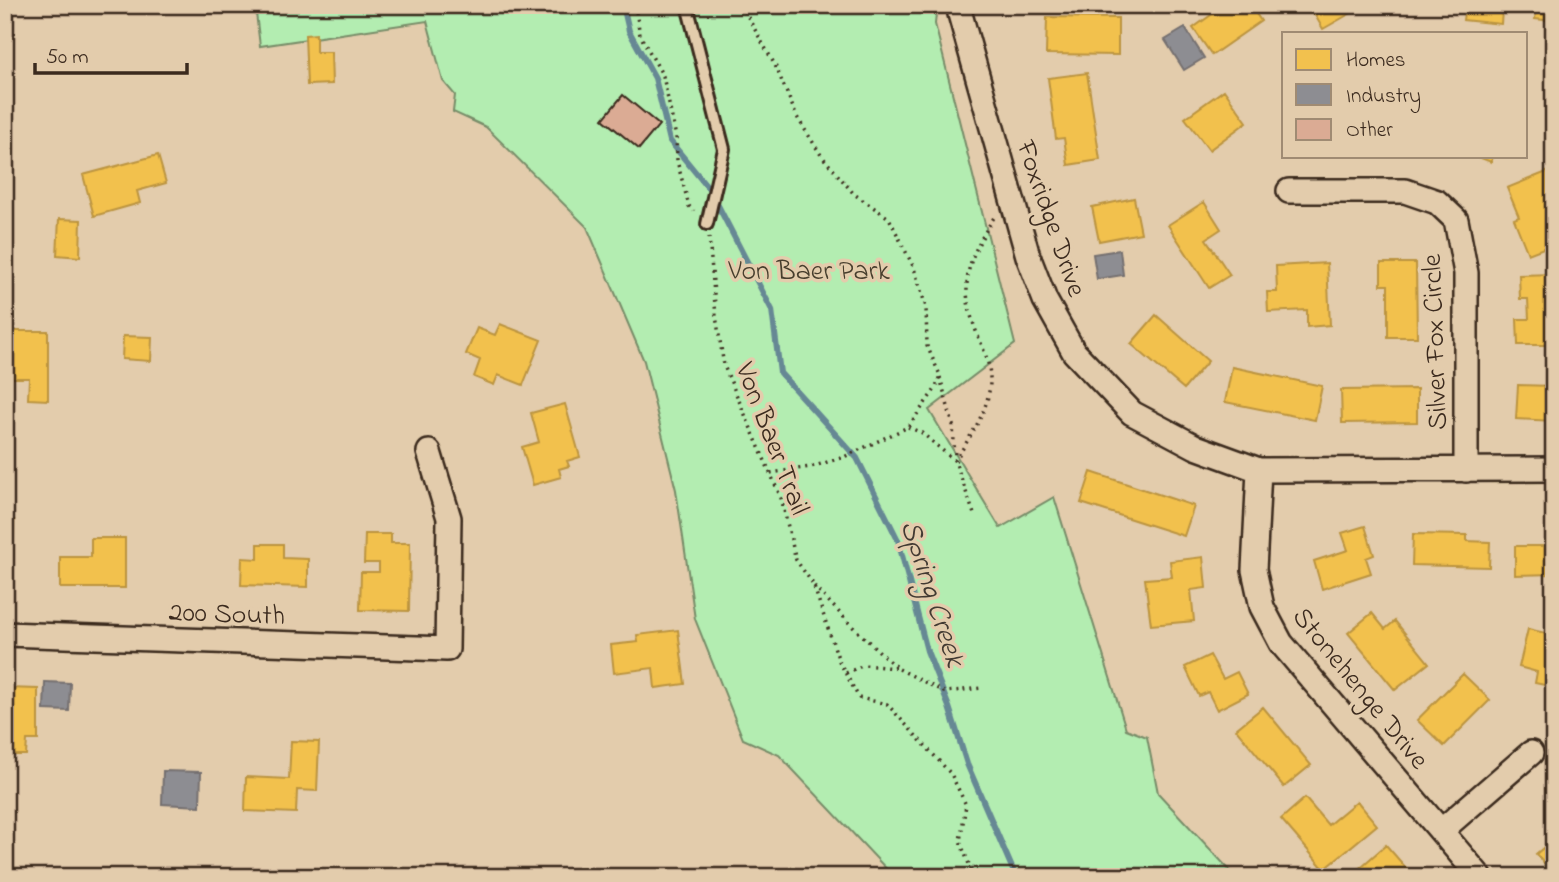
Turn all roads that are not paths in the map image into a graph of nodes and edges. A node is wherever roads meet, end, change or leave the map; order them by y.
1 (687, 5) edge
2 (960, 5) edge
3 (1289, 191) dead end
4 (707, 223) road end
5 (429, 452) dead end
6 (1554, 469) edge
7 (1259, 470) junction
8 (1466, 470) junction
9 (5, 634) edge
10 (1531, 753) dead end
11 (1442, 830) junction
12 (1480, 877) edge

1 - 4 lane
2 - 7 street, Foxridge Drive
3 - 8 street, Silver Fox Circle
5 - 9 street, 200 South
6 - 8 street, Foxridge Drive
7 - 8 street, Foxridge Drive
7 - 11 street, Stonehenge Drive
10 - 11 street
11 - 12 street, Stonehenge Drive

